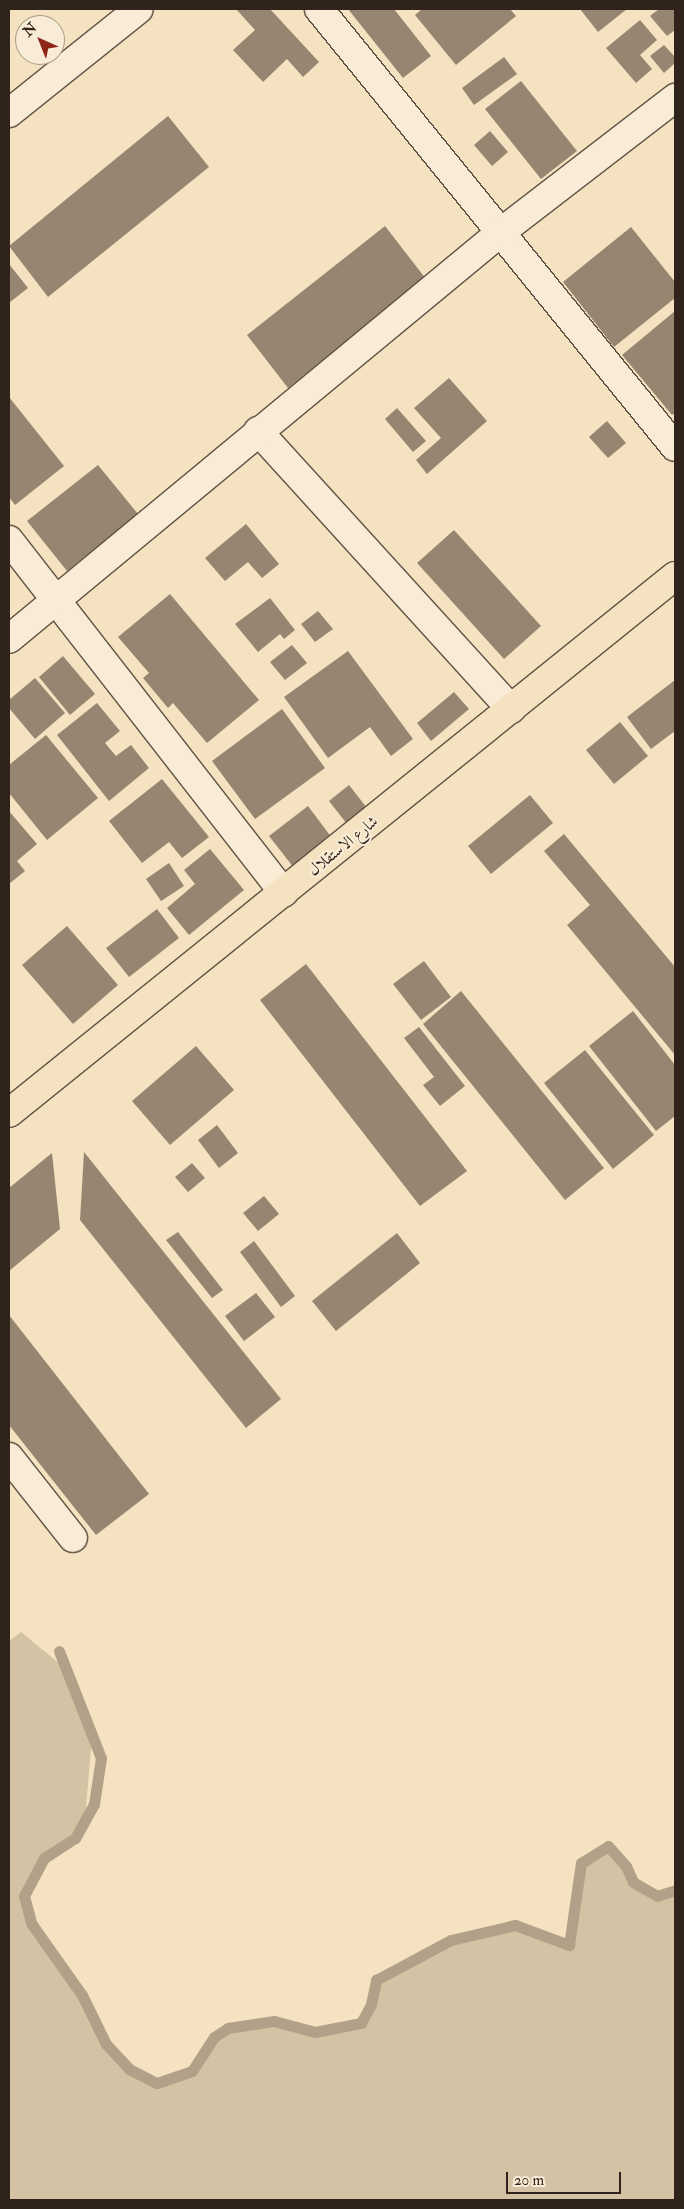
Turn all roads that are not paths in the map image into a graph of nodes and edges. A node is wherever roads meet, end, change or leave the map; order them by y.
1 (139, 9) edge
2 (319, 9) edge
3 (675, 98) edge
4 (12, 103) edge
5 (500, 232) junction
6 (258, 432) junction
7 (675, 447) edge
8 (9, 540) edge
9 (675, 576) edge
10 (56, 601) junction
11 (9, 639) edge
12 (511, 709) junction
13 (284, 893) junction
14 (9, 1113) edge
15 (9, 1457) edge
16 (73, 1538) dead end

1 - 4 street
2 - 5 street
3 - 5 street
5 - 6 street
5 - 7 street
6 - 10 street
6 - 12 street
8 - 10 street
9 - 12 highway, شارع الاستقلال
10 - 11 street
10 - 13 street
12 - 13 highway, شارع الاستقلال
13 - 14 highway, شارع الاستقلال
15 - 16 street

